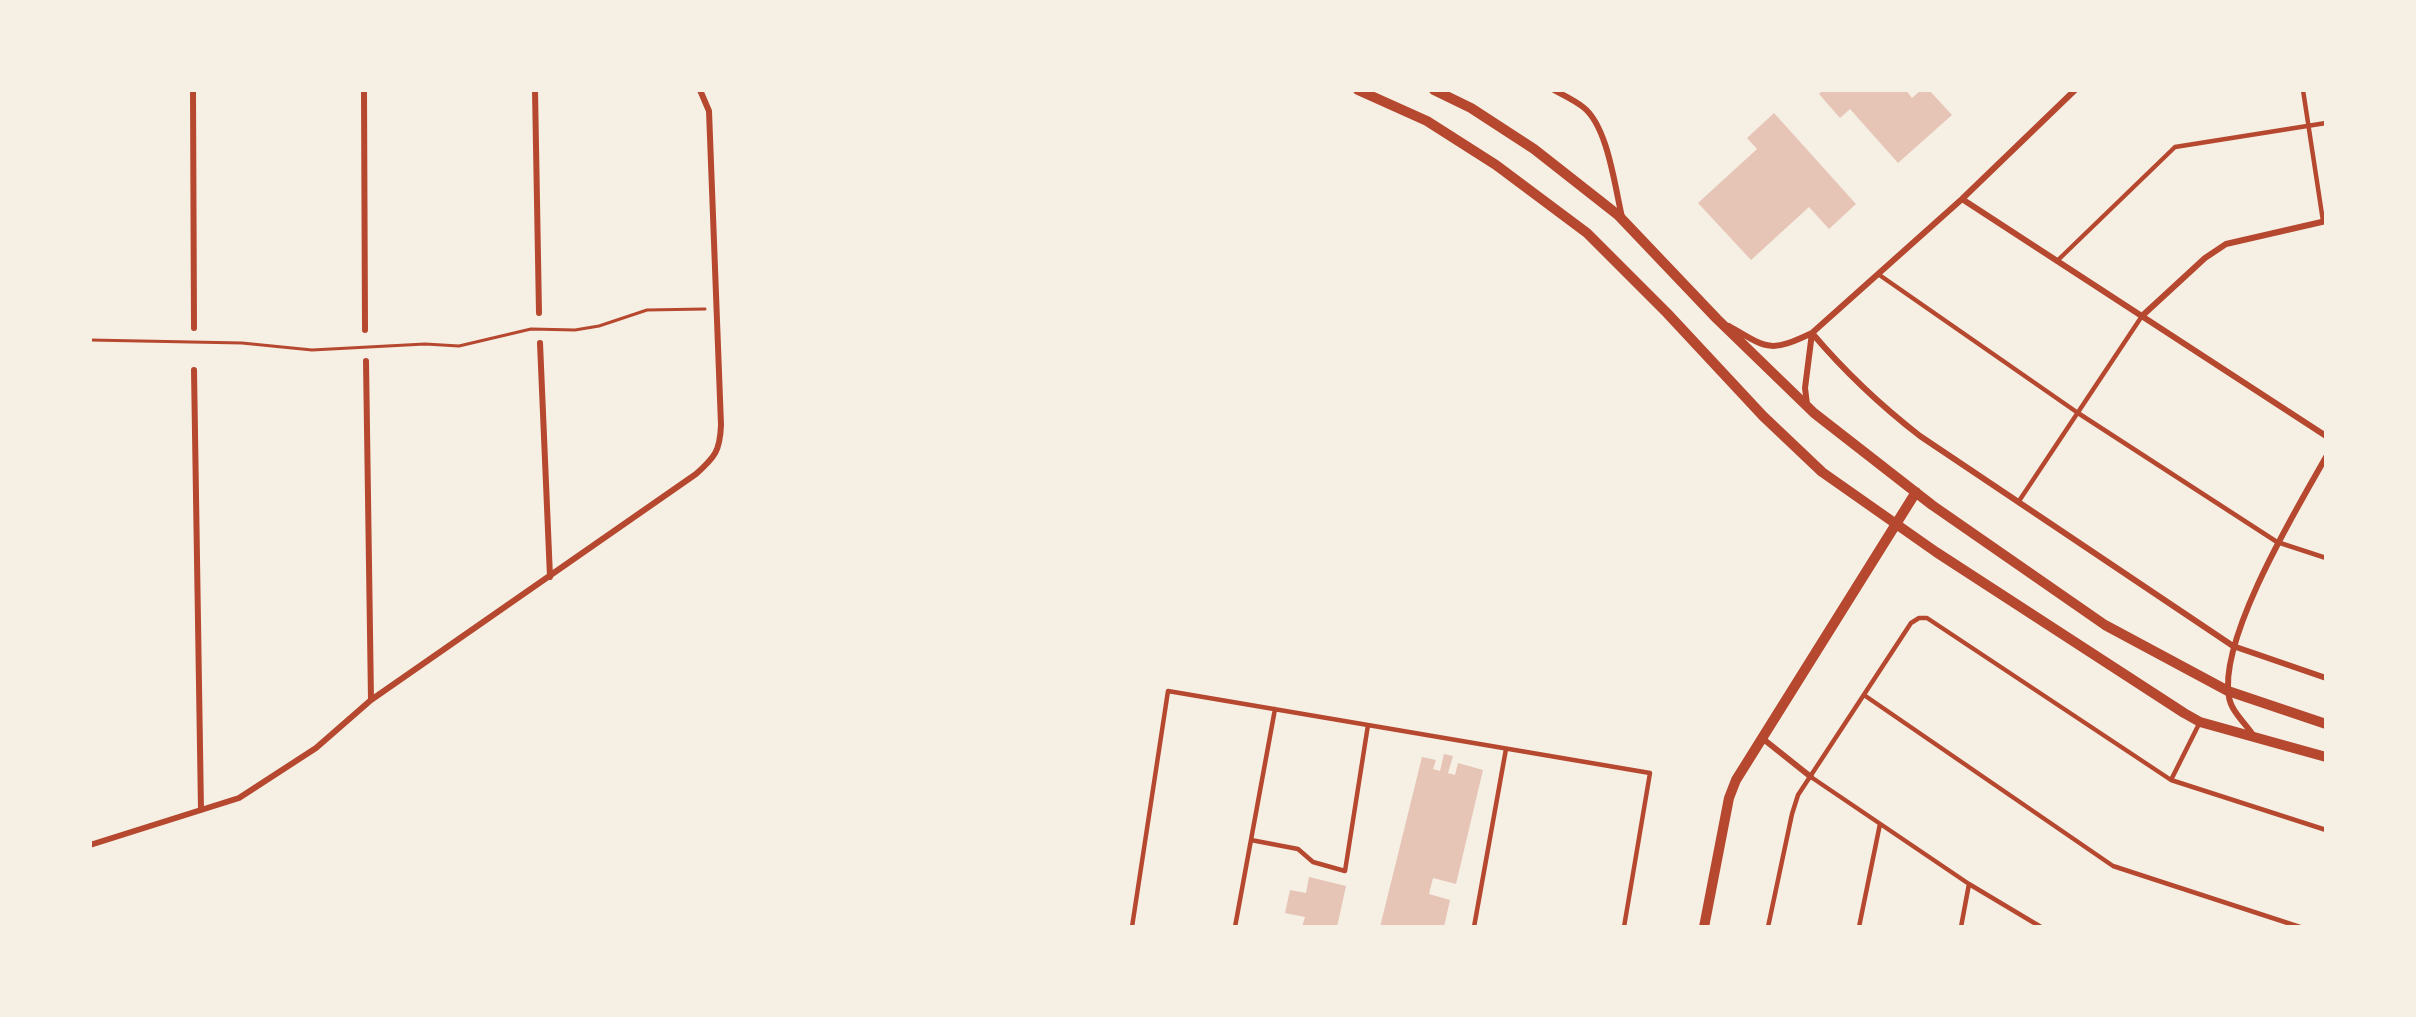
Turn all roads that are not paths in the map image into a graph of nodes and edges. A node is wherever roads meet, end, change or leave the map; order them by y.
1 (193, 90) edge
2 (364, 90) edge
3 (535, 90) edge
4 (700, 90) edge
5 (1358, 90) edge
6 (1434, 90) edge
7 (1554, 90) edge
8 (2075, 90) edge
9 (2303, 90) edge
10 (2326, 123) edge
11 (2308, 126) junction
12 (1962, 199) junction
13 (1623, 220) junction
14 (2325, 221) edge
15 (2057, 261) junction
16 (1878, 274) junction
17 (539, 313) dead end
18 (2142, 316) junction
19 (1717, 319) junction
20 (194, 328) dead end
21 (365, 330) dead end
22 (1812, 333) junction
23 (540, 343) dead end
24 (366, 361) dead end
25 (194, 370) dead end
26 (1807, 406) junction
27 (2078, 413) junction
28 (2326, 436) edge
29 (2326, 457) edge
30 (1916, 492) junction
31 (2019, 501) junction
32 (1896, 524) junction
33 (2277, 542) junction
34 (2326, 558) edge
35 (550, 577) junction
36 (2233, 646) junction
37 (2326, 678) edge
38 (2228, 691) junction
39 (1864, 695) junction
40 (371, 700) junction
41 (1275, 709) junction
42 (2200, 722) junction
43 (2326, 724) edge
44 (1368, 725) junction
45 (2253, 735) junction
46 (1762, 738) junction
47 (1506, 749) junction
48 (2326, 757) edge
49 (1811, 777) junction
50 (2170, 780) junction
51 (201, 810) junction
52 (1880, 825) junction
53 (2326, 830) edge
54 (1251, 840) junction
55 (90, 845) edge
56 (1969, 884) junction
57 (1132, 927) edge
58 (1235, 927) edge
59 (1474, 927) edge
60 (1624, 927) edge
61 (1704, 927) edge
62 (1768, 927) edge
63 (1859, 927) edge
64 (1961, 927) edge
65 (2041, 927) edge
66 (2300, 927) edge

1 - 20 street
2 - 21 street
3 - 17 street
4 - 35 street
5 - 32 street
6 - 13 street
7 - 13 street
8 - 12 street
9 - 11 lane
10 - 11 lane
11 - 14 lane
11 - 15 lane
12 - 15 street
12 - 16 street
13 - 19 street
14 - 18 street
15 - 18 street
16 - 22 street
16 - 27 lane
18 - 27 lane
18 - 28 street
19 - 22 street
19 - 26 street
22 - 26 street
22 - 31 street
23 - 35 street
24 - 40 street
25 - 51 street
26 - 30 street
27 - 31 lane
27 - 33 lane
29 - 33 street
30 - 32 street
30 - 38 street
31 - 36 street
32 - 42 street
32 - 46 street
33 - 34 lane
33 - 36 street
35 - 40 street
36 - 37 street
36 - 38 street
38 - 43 street
38 - 45 street
39 - 49 lane
39 - 50 lane
39 - 66 lane
40 - 51 street
41 - 44 lane
41 - 54 lane
41 - 57 lane
42 - 45 street
42 - 50 lane
44 - 47 lane
44 - 54 lane
45 - 48 street
46 - 49 street
46 - 61 street
47 - 59 lane
47 - 60 lane
49 - 52 lane
49 - 62 lane
50 - 53 lane
51 - 55 street
52 - 56 lane
52 - 63 lane
54 - 58 lane
56 - 64 lane
56 - 65 lane

